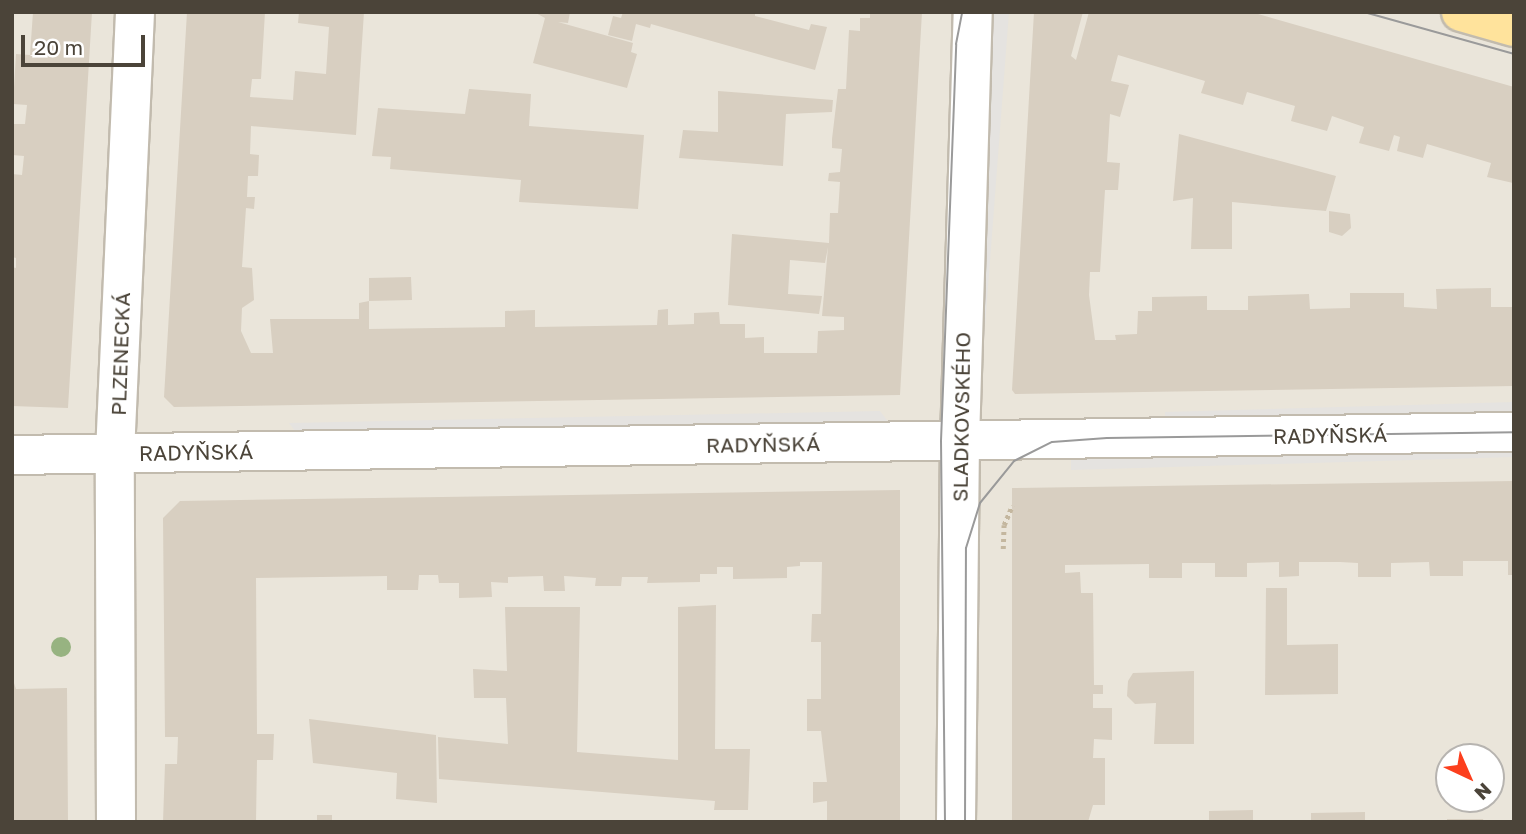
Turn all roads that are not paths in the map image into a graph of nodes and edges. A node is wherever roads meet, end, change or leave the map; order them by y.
1 (135, 12) edge
2 (974, 12) edge
3 (1461, 12) edge
4 (1514, 27) edge
5 (1514, 432) edge
6 (960, 441) junction
7 (116, 453) junction
8 (12, 455) edge
9 (116, 822) edge
10 (956, 822) edge

1 - 7 street, PLZENECKÁ
2 - 6 street, SLADKOVSKÉHO
3 - 4 main road
5 - 6 street, RADYŇSKÁ
6 - 7 street, RADYŇSKÁ
6 - 10 street, SLADKOVSKÉHO
7 - 8 street, RADYŇSKÁ
7 - 9 street, PLZENECKÁ

